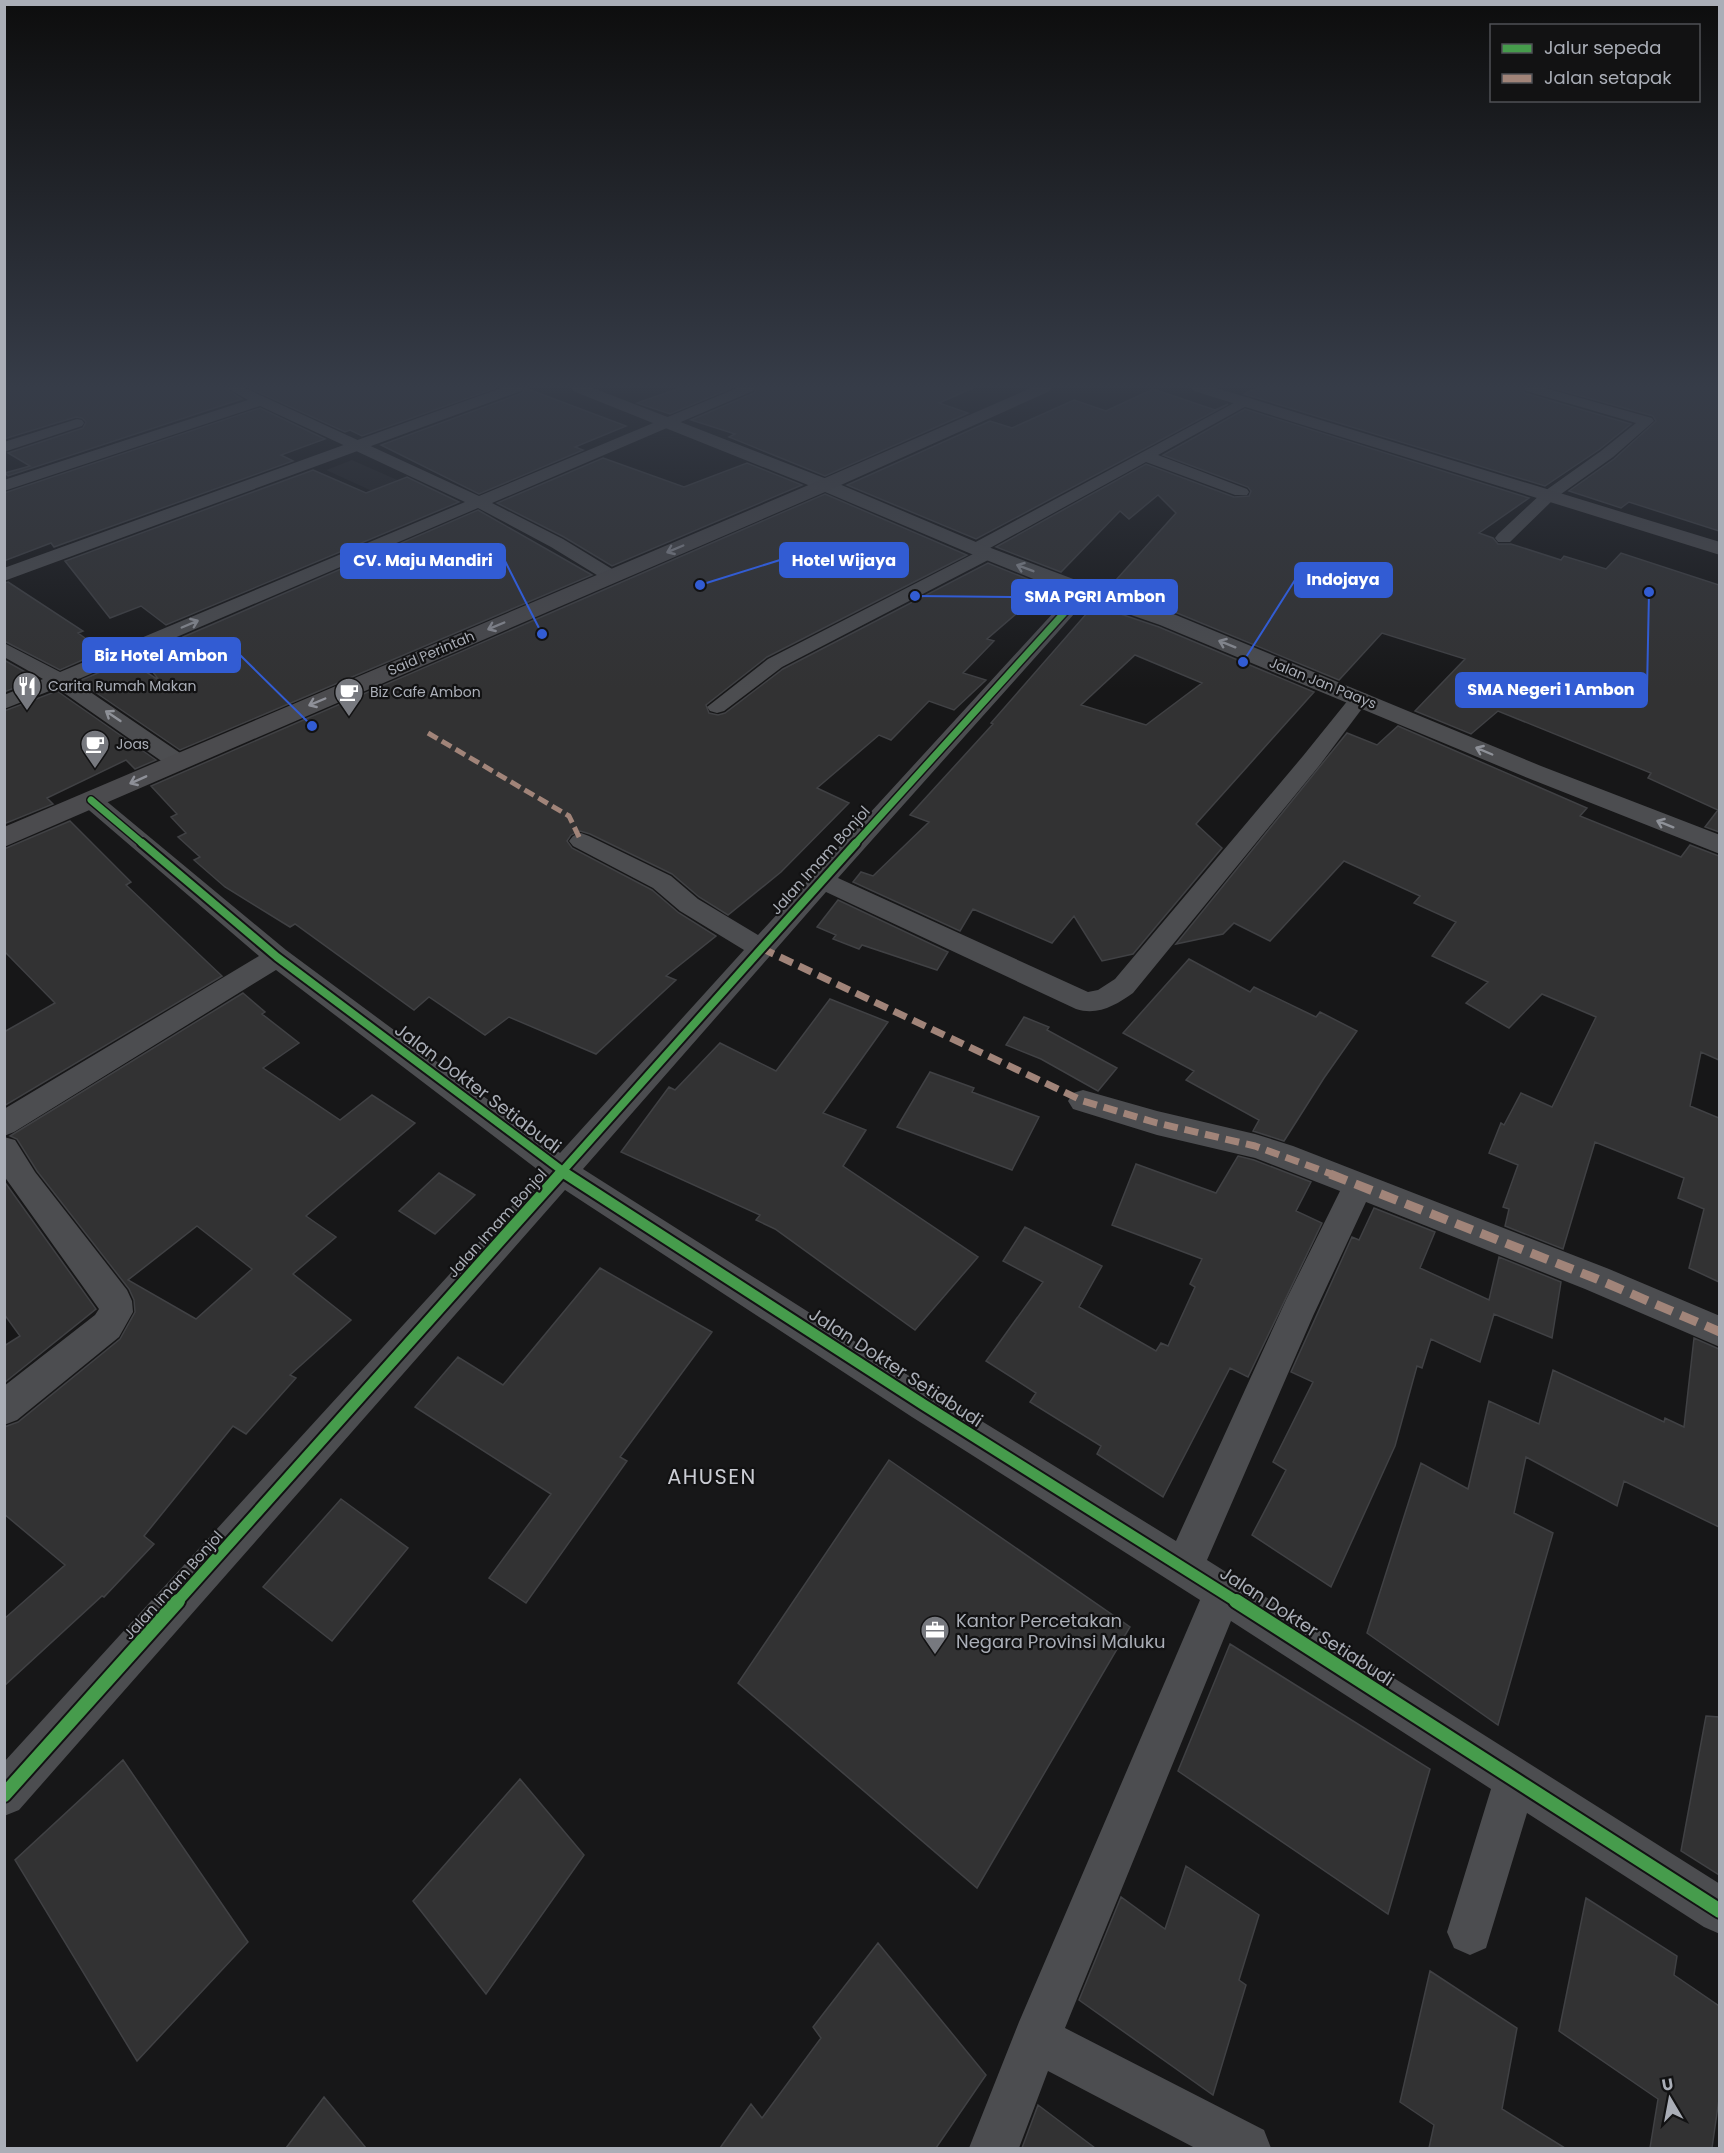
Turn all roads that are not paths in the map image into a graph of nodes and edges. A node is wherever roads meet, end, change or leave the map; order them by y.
1 (239, 488) edge
2 (449, 488) edge
3 (510, 488) edge
4 (817, 488) edge
5 (833, 488) edge
6 (1089, 488) edge
7 (1232, 488) edge
8 (1524, 488) edge
9 (1559, 488) edge
10 (1241, 492) dead end
11 (1548, 496) junction
12 (478, 502) junction
13 (1504, 538) dead end
14 (1719, 549) edge
15 (982, 551) junction
16 (4, 575) edge
17 (611, 576) junction
18 (1084, 591) junction
19 (4, 649) edge
20 (59, 680) junction
21 (1360, 698) junction
22 (4, 703) edge
23 (717, 706) dead end
24 (178, 762) junction
25 (91, 800) junction
26 (4, 838) edge
27 (581, 841) dead end
28 (1719, 845) edge
29 (822, 880) junction
30 (761, 948) junction
31 (277, 957) junction
32 (1083, 1101) dead end
33 (4, 1124) edge
34 (4, 1149) edge
35 (563, 1172) junction
36 (1359, 1185) junction
37 (1719, 1332) edge
38 (4, 1408) edge
39 (1184, 1567) junction
40 (1223, 1592) junction
41 (1515, 1780) junction
42 (4, 1795) edge
43 (1719, 1911) edge
44 (1470, 1932) dead end
45 (1036, 2039) junction
46 (994, 2148) edge
47 (1246, 2148) edge

1 - 16 street
2 - 12 street
3 - 12 street
4 -> 17 main road, Said Perintah
5 - 15 street, Jalan Jan Paays
6 - 15 street
7 - 10 street
8 - 11 main road
9 - 11 street
11 - 13 street
11 - 14 main road
12 - 17 street
20 -> 12 street
18 -> 15 street, Jalan Jan Paays
15 - 23 street
17 -> 24 main road, Said Perintah
21 -> 18 street, Jalan Jan Paays
18 - 29 street, Jalan Imam Bonjol
19 - 20 street
20 - 22 street
24 -> 20 street
28 -> 21 street, Jalan Jan Paays
21 - 29 street
24 -> 25 main road, Said Perintah
25 - 26 main road, Said Perintah
25 - 31 street, Jalan Dokter Setiabudi
27 - 30 street
29 - 30 street, Jalan Imam Bonjol
30 - 35 street, Jalan Imam Bonjol
31 - 33 street
31 - 35 street, Jalan Dokter Setiabudi
32 - 36 street
34 - 38 street
35 - 39 street, Jalan Dokter Setiabudi
35 - 42 street, Jalan Imam Bonjol
36 - 37 street
36 - 39 street
39 - 40 street, Jalan Dokter Setiabudi
40 - 41 street, Jalan Dokter Setiabudi
40 - 45 street
41 - 43 street, Jalan Dokter Setiabudi
41 - 44 street
45 - 46 street
45 - 47 street

